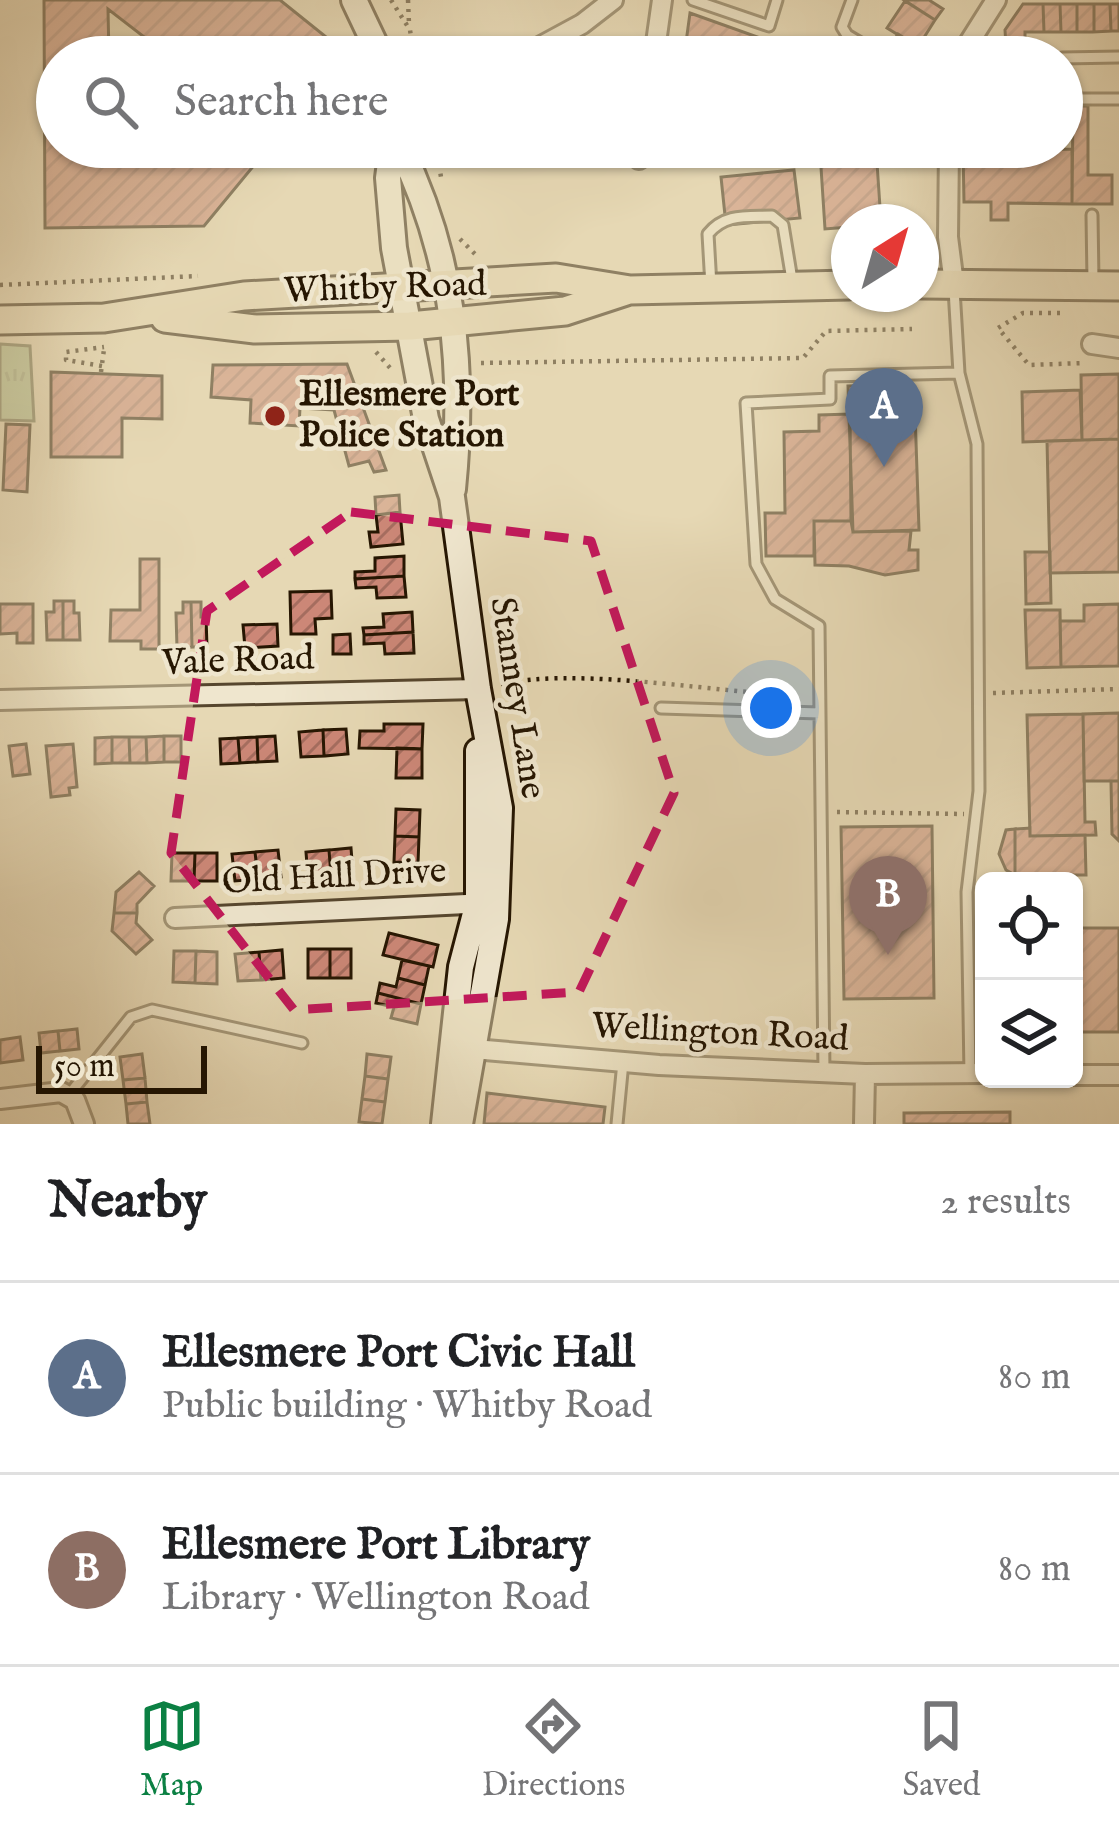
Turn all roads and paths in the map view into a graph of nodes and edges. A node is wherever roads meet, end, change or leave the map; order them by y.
1 (354, 0) edge
2 (391, 0) edge
3 (408, 0) edge
4 (613, 0) edge
5 (662, 0) edge
6 (693, 0) edge
7 (777, 0) edge
8 (852, 0) edge
9 (996, 0) edge
10 (716, 4) edge
11 (410, 30) junction
12 (371, 36) edge
13 (411, 36) edge
14 (558, 36) edge
15 (657, 36) edge
16 (849, 36) edge
17 (973, 36) edge
18 (1119, 57) edge
19 (1083, 58) edge
20 (1083, 99) edge
21 (1119, 99) edge
22 (394, 168) edge
23 (409, 168) edge
24 (949, 168) edge
25 (1092, 215) dead end
26 (204, 276) dead end
27 (403, 284) junction
28 (448, 284) junction
29 (939, 284) edge
30 (954, 284) junction
31 (0, 285) edge
32 (831, 285) edge
33 (793, 286) junction
34 (1106, 286) edge
35 (711, 289) junction
36 (630, 290) junction
37 (1077, 312) dead end
38 (139, 314) junction
39 (0, 320) edge
40 (453, 323) junction
41 (410, 326) junction
42 (912, 329) dead end
43 (105, 338) dead end
44 (104, 347) junction
45 (1119, 348) edge
46 (1094, 353) joint
47 (376, 355) dead end
48 (473, 358) dead end
49 (959, 374) junction
50 (397, 378) dead end
51 (452, 497) junction
52 (478, 689) junction
53 (1119, 689) edge
54 (760, 693) dead end
55 (979, 694) junction
56 (0, 700) edge
57 (661, 709) dead end
58 (820, 713) junction
59 (821, 812) junction
60 (976, 814) junction
61 (487, 903) junction
62 (175, 918) dead end
63 (975, 1033) edge
64 (302, 1043) dead end
65 (463, 1048) junction
66 (623, 1062) junction
67 (824, 1072) junction
68 (975, 1073) edge
69 (865, 1074) junction
70 (1083, 1075) edge
71 (1119, 1076) edge
72 (68, 1096) junction
73 (0, 1099) edge
74 (84, 1124) edge
75 (444, 1124) edge
76 (460, 1124) edge
77 (617, 1124) edge
78 (863, 1124) edge

1 - 12 main road
2 - 11 path
3 - 11 path
4 - 14 street
5 - 15 street
6 - 10 lane
7 - 10 lane
8 - 16 lane
9 - 17 street
11 - 13 path
18 - 19 lane
20 - 21 lane
22 - 27 main road, Stanney Lane
23 - 28 main road, Stanney Lane
24 - 30 street
25 - 34 lane
26 - 31 path
27 - 28 main road, Whitby Road
27 - 38 main road, Whitby Road
27 - 41 main road, Stanney Lane
28 - 36 main road, Whitby Road
28 - 40 main road, Stanney Lane
29 - 30 main road
30 - 34 main road
30 - 49 lane
32 - 33 main road, Whitby Road
33 - 35 main road, Whitby Road
33 - 35 lane
35 - 36 main road, Whitby Road
36 - 40 main road, Whitby Road
37 - 46 path
38 - 39 main road, Whitby Road
38 - 41 main road, Whitby Road
40 - 41 main road, Whitby Road
40 - 51 main road, Stanney Lane
41 - 51 main road, Stanney Lane
42 - 48 path
43 - 44 path
44 - 44 path
45 - 46 street
47 - 50 path
49 - 55 lane
49 - 58 lane
51 - 52 main road, Stanney Lane
52 - 54 path
52 - 56 street, Vale Road
52 - 61 main road, Stanney Lane
52 - 61 main road, Stanney Lane
53 - 55 path
55 - 60 lane
57 - 58 lane
58 - 59 lane
59 - 60 path
59 - 67 lane
60 - 63 lane
61 - 62 street, Old Hall Drive
61 - 65 main road, Stanney Lane
64 - 72 lane
65 - 66 street, Wellington Road
65 - 75 main road, Stanney Lane
65 - 76 main road, Stanney Lane
66 - 67 street, Wellington Road
66 - 77 lane
67 - 69 street, Wellington Road
68 - 69 street, Wellington Road
69 - 78 street
70 - 71 street
72 - 73 street
72 - 74 street

